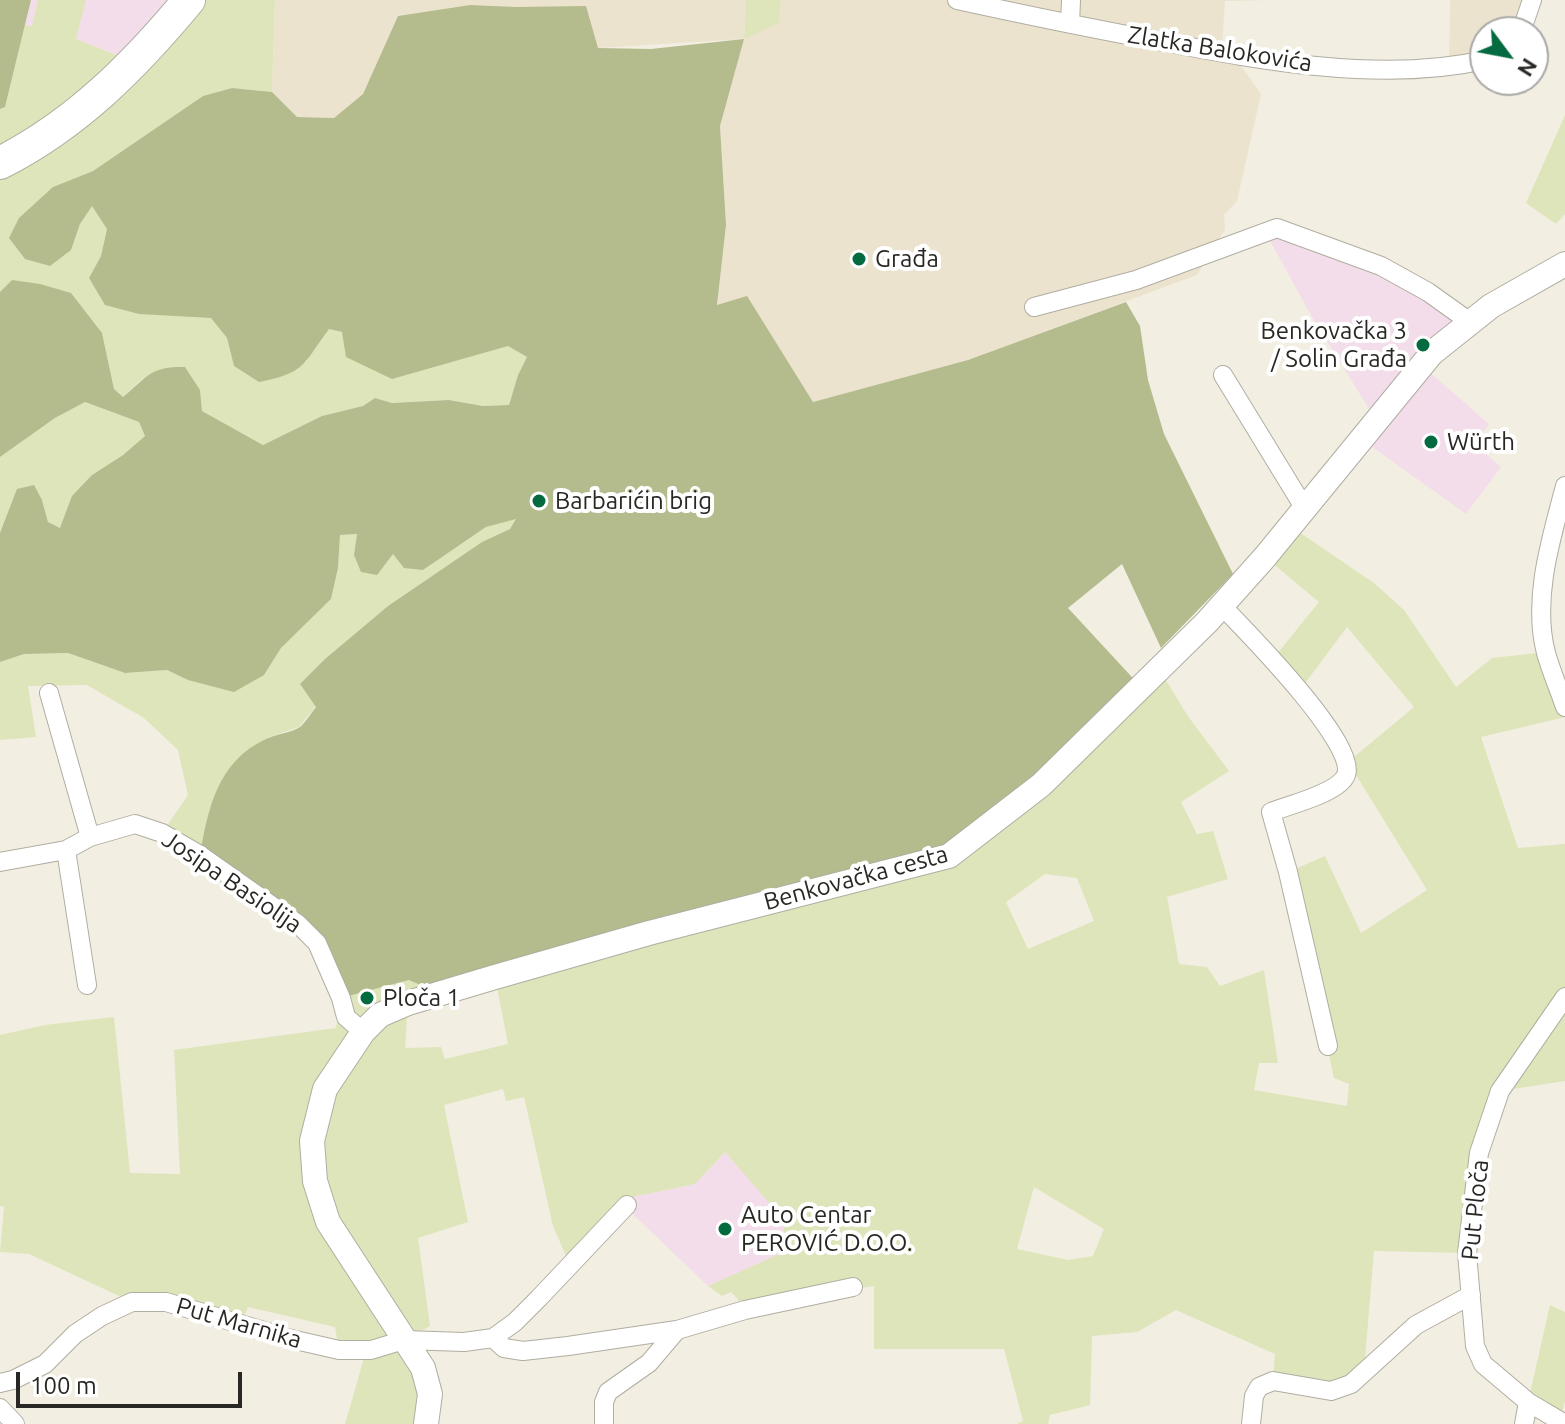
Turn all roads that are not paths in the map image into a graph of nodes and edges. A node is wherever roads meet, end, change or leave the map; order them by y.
1 (160, 0) edge
2 (189, 0) edge
3 (957, 0) edge
4 (1071, 0) edge
5 (1070, 24) junction
6 (1469, 64) edge
7 (0, 138) edge
8 (0, 163) edge
9 (1565, 264) edge
10 (1034, 307) dead end
11 (1470, 322) junction
12 (1223, 375) dead end
13 (1565, 486) edge
14 (1305, 509) junction
15 (1222, 606) junction
16 (49, 693) dead end
17 (1565, 707) edge
18 (90, 837) junction
19 (66, 850) junction
20 (0, 862) edge
21 (87, 985) dead end
22 (1565, 997) edge
23 (363, 1032) junction
24 (1328, 1046) dead end
25 (627, 1205) dead end
26 (853, 1287) dead end
27 (1471, 1295) junction
28 (677, 1330) junction
29 (493, 1338) junction
30 (404, 1340) junction
31 (0, 1383) edge
32 (1528, 1402) junction
33 (0, 1408) edge
34 (15, 1424) edge
35 (426, 1424) edge
36 (604, 1424) edge
37 (1251, 1424) edge
38 (1524, 1424) edge
39 (1565, 1424) edge

1 - 7 highway
2 - 8 highway
3 - 5 street, Zlatka Balokovića
4 - 5 street
5 - 6 street, Zlatka Balokovića
9 - 11 main road, Benkovačka cesta
10 - 11 street
11 - 14 main road, Benkovačka cesta
12 - 14 street
13 - 17 street
14 - 15 main road, Benkovačka cesta
15 - 23 main road, Benkovačka cesta
15 - 24 street
16 - 18 street
18 - 19 street, Josipa Basiolija
18 - 23 street, Josipa Basiolija
19 - 20 street, Josipa Basiolija
19 - 21 street
22 - 27 street, Put Ploča
23 - 30 main road, Benkovačka cesta
25 - 29 street
26 - 28 street
27 - 32 street, Put Ploča
27 - 37 street
28 - 29 street
28 - 36 street
29 - 30 street, Put Marnika
30 - 31 street, Put Marnika
30 - 35 main road, Benkovačka cesta
32 - 38 street
32 - 39 street, Put Ploča
33 - 34 street

